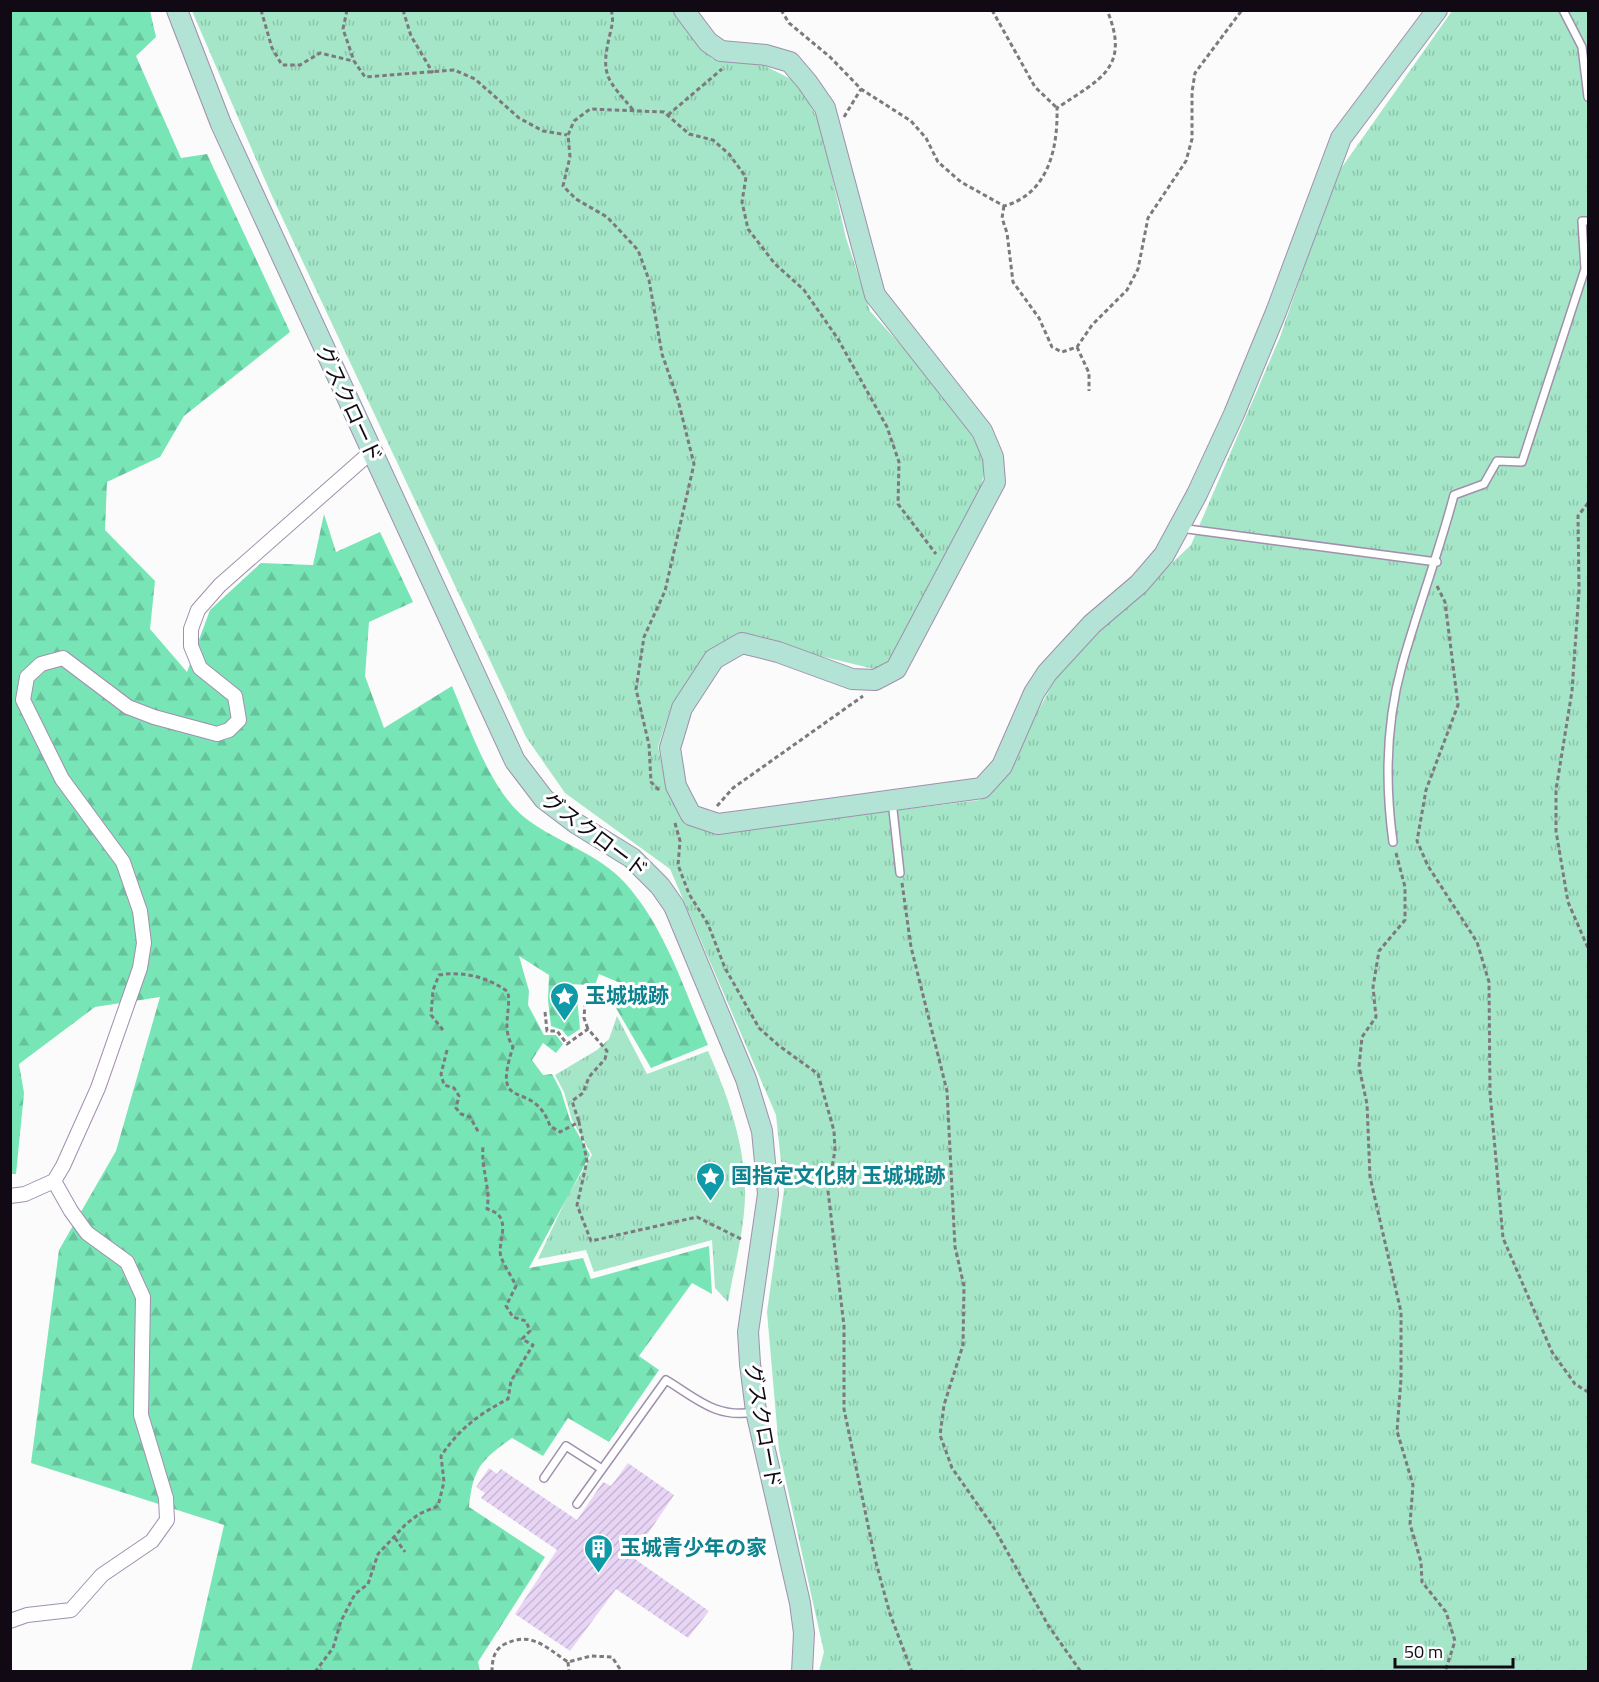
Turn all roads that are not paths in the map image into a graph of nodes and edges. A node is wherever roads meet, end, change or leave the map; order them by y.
1 (177, 10) edge
2 (684, 10) edge
3 (1437, 10) edge
4 (1563, 10) edge
5 (1588, 97) edge
6 (1588, 221) edge
7 (1587, 268) edge
8 (371, 452) junction
9 (1179, 528) junction
10 (1437, 562) junction
11 (892, 801) junction
12 (1393, 842) road end
13 (900, 873) road end
14 (54, 1181) junction
15 (10, 1196) edge
16 (756, 1411) junction
17 (602, 1469) junction
18 (544, 1478) dead end
19 (577, 1504) dead end
20 (10, 1621) edge
21 (802, 1671) edge

1 - 8 street, グスクロード
2 - 11 street
3 - 9 street
4 - 5 lane
6 - 7 lane
7 - 10 lane
8 - 14 street
8 - 16 street, グスクロード
9 - 10 lane
9 - 11 street
10 - 12 lane
11 - 13 lane
14 - 15 street
14 - 20 street
16 - 17 lane
16 - 21 street, グスクロード
17 - 18 lane
17 - 19 lane

